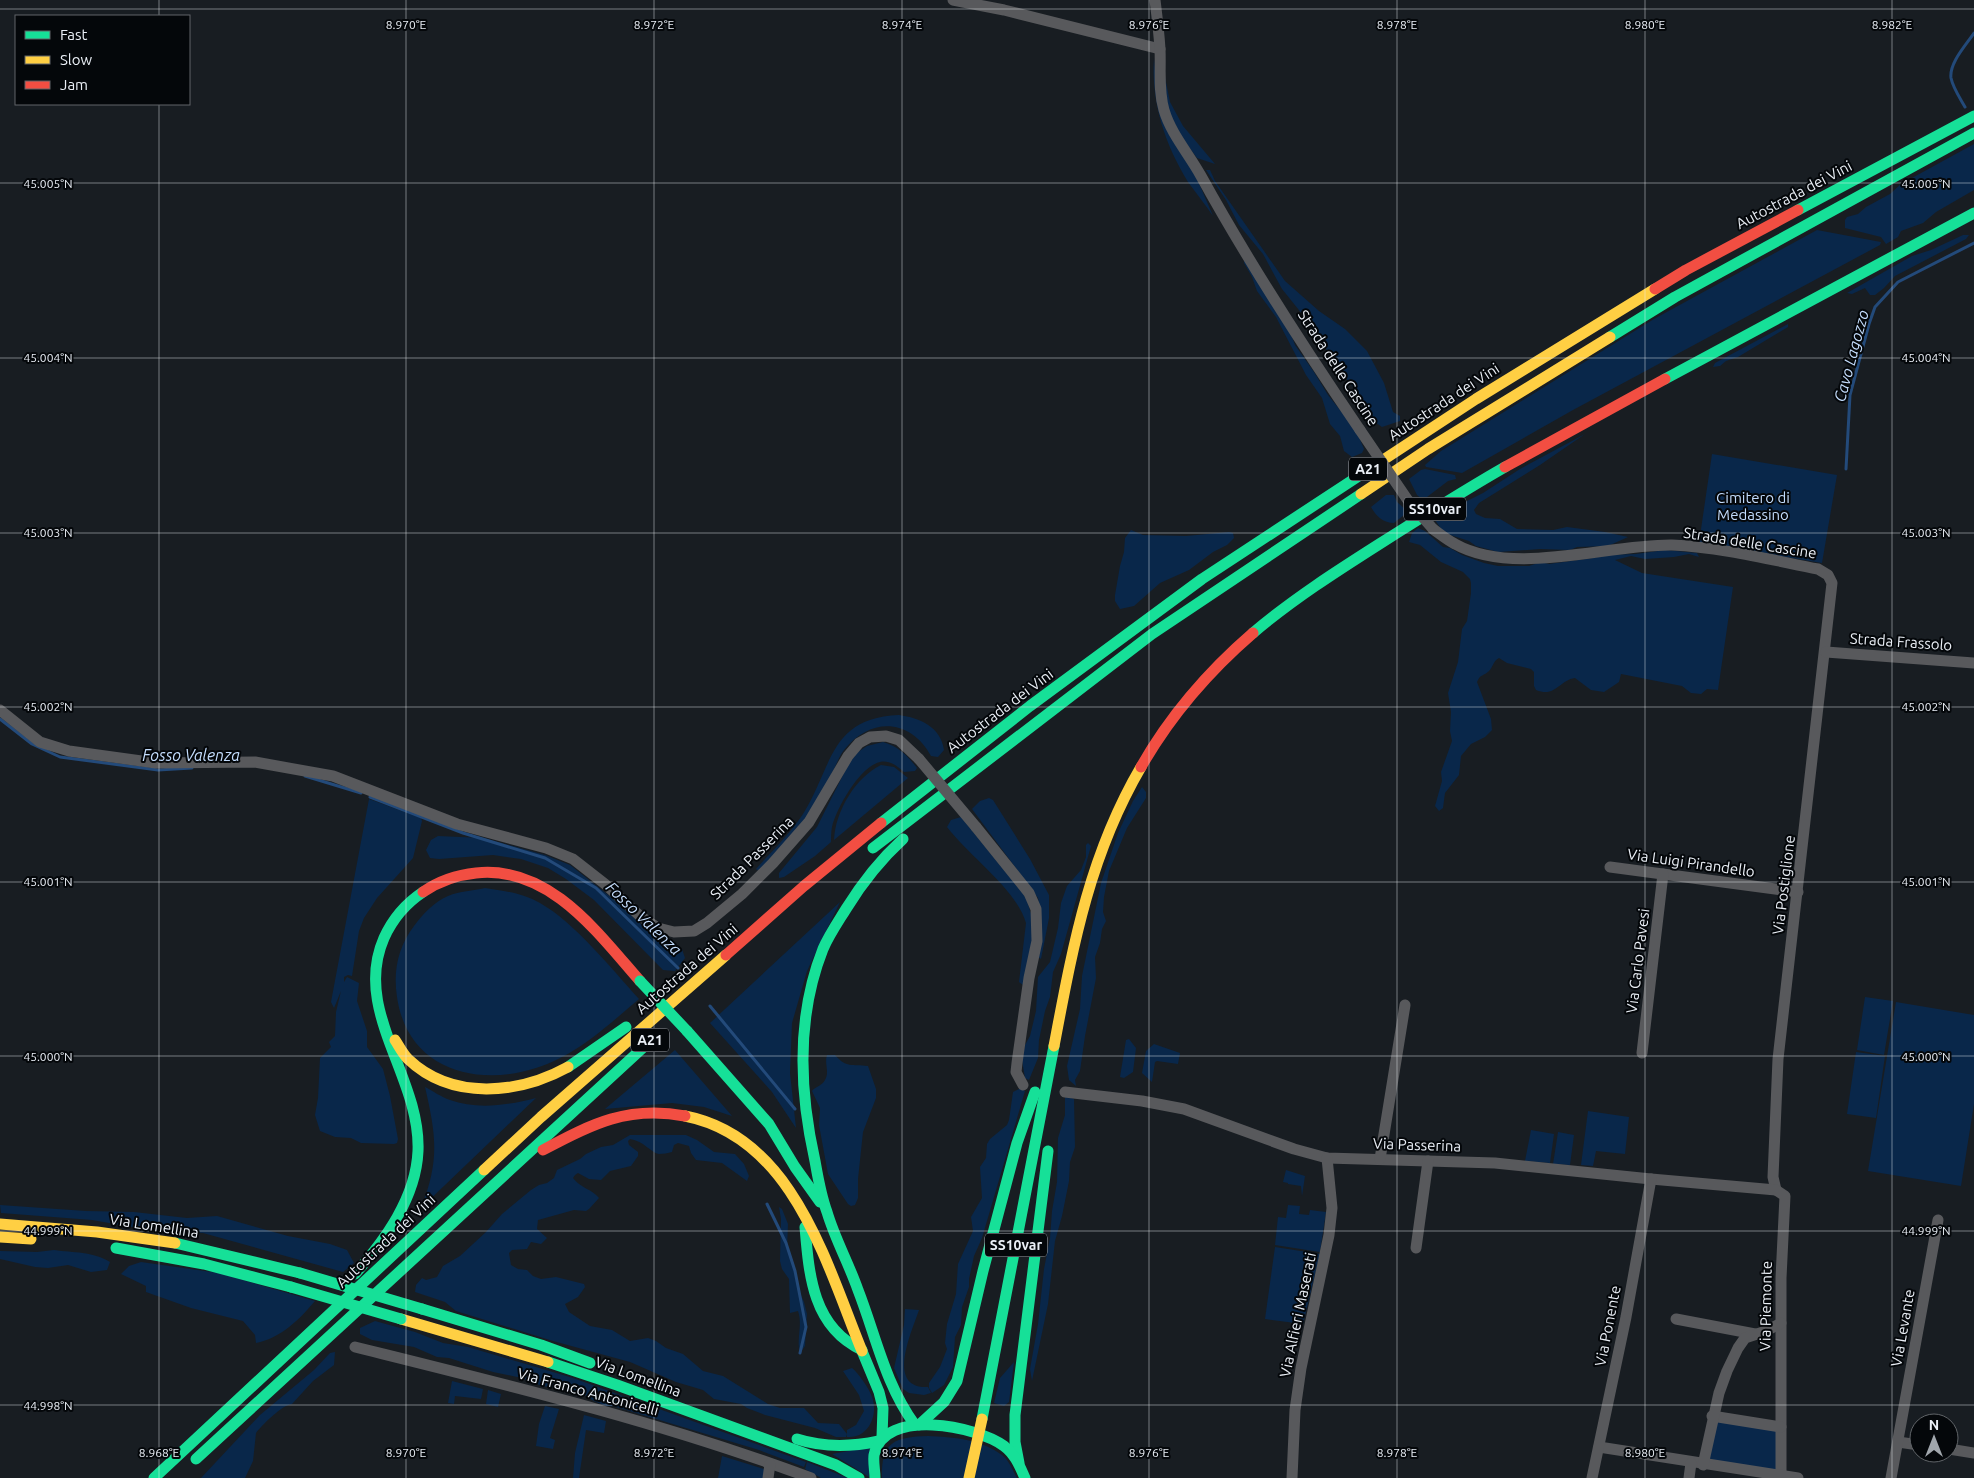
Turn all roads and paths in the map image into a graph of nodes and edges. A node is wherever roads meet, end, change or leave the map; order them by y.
1 (953, 0) edge
2 (1155, 0) edge
3 (1160, 49) junction
4 (1974, 116) edge
5 (1974, 133) edge
6 (1974, 213) edge
7 (1832, 584) joint
8 (1152, 634) junction
9 (1826, 652) junction
10 (1974, 663) edge
11 (0, 710) edge
12 (862, 856) dead end
13 (1610, 867) dead end
14 (1663, 874) junction
15 (804, 886) junction
16 (1798, 892) junction
17 (1405, 1005) dead end
18 (686, 1008) dead end
19 (646, 1009) dead end
20 (380, 1015) junction
21 (632, 1022) dead end
22 (1642, 1053) dead end
23 (1051, 1067) junction
24 (1023, 1085) dead end
25 (1065, 1092) dead end
26 (1054, 1105) dead end
27 (1050, 1142) dead end
28 (1327, 1158) junction
29 (1380, 1159) junction
30 (1428, 1161) junction
31 (795, 1167) junction
32 (1651, 1179) junction
33 (1776, 1190) junction
34 (827, 1213) junction
35 (804, 1217) junction
36 (1938, 1220) dead end
37 (0, 1224) edge
38 (0, 1237) edge
39 (39, 1240) dead end
40 (102, 1246) dead end
41 (819, 1246) junction
42 (1416, 1248) dead end
43 (414, 1256) junction
44 (1676, 1319) dead end
45 (1781, 1323) junction
46 (1755, 1334) junction
47 (355, 1347) dead end
48 (862, 1350) junction
49 (276, 1364) junction
50 (597, 1366) dead end
51 (616, 1372) dead end
52 (888, 1375) junction
53 (662, 1389) dead end
54 (952, 1392) junction
55 (915, 1402) dead end
56 (928, 1403) dead end
57 (726, 1412) dead end
58 (1712, 1416) junction
59 (917, 1425) junction
60 (1781, 1427) junction
61 (880, 1439) junction
62 (1898, 1442) junction
63 (1909, 1444) edge
64 (1599, 1447) junction
65 (1959, 1451) edge
66 (1974, 1453) edge
67 (1690, 1462) junction
68 (1019, 1463) junction
69 (770, 1464) junction
70 (190, 1465) dead end
71 (1703, 1465) junction
72 (1781, 1477) edge
73 (154, 1478) edge
74 (768, 1478) edge
75 (811, 1478) edge
76 (859, 1478) edge
77 (874, 1478) edge
78 (969, 1478) edge
79 (1025, 1478) edge
80 (1292, 1478) edge
81 (1592, 1478) edge
82 (1689, 1478) edge
83 (1798, 1478) edge
84 (1891, 1478) edge

1 - 3 street
2 - 3 street, Strada delle Cascine
3 - 7 street, Strada delle Cascine, bridge
4 - 15 main road, Autostrada dei Vini / A21
5 - 8 main road, Autostrada dei Vini / A21
6 - 23 main road, SS10var
7 - 9 street, Via Postiglione
8 - 12 main road, Autostrada dei Vini / A21
8 - 34 main road
9 - 10 street, Strada Frassolo
9 - 16 street, Via Postiglione
11 - 24 street, Strada Passerina, bridge
13 - 14 street, Via Luigi Pirandello
14 - 16 street, Via Luigi Pirandello
14 - 22 street, Via Carlo Pavesi
15 - 19 main road
15 - 49 main road, Autostrada dei Vini / A21
16 - 33 street, Via Postiglione
17 - 29 street
18 - 43 main road, Autostrada dei Vini / A21
20 - 21 main road
20 - 31 main road, bridge
20 - 49 main road
23 - 26 main road
23 - 54 main road
23 - 78 main road, SS10var, bridge
25 - 28 street, Via Passerina
27 - 68 main road
28 - 29 street, Via Passerina
28 - 80 street, Via Alfieri Maserati
29 - 30 street, Via Passerina
30 - 32 street, Via Passerina
30 - 42 street
31 - 34 main road
31 - 41 main road
32 - 33 street, Via Passerina
32 - 64 street, Via Ponente
33 - 45 street, Via Piemonte
34 - 52 main road
35 - 41 main road
35 - 43 main road
35 - 48 main road
36 - 62 street, Via Levante
37 - 50 main road, Via Lomellina, bridge
38 - 39 main road
40 - 76 main road, Via Lomellina, bridge
41 - 48 main road
43 - 70 main road, Autostrada dei Vini / A21
44 - 46 street
45 - 46 street
45 - 60 street, Via Piemonte
46 - 58 street
47 - 69 street, Via Franco Antonicelli
48 - 61 main road
49 - 73 main road, Autostrada dei Vini / A21
51 - 53 main road, Via Lomellina
52 - 55 main road
52 - 59 main road
54 - 56 main road
54 - 59 main road
57 - 61 main road
58 - 60 street
58 - 71 street
59 - 61 main road
59 - 68 main road
60 - 72 street, Via Piemonte
61 - 77 main road
62 - 63 street
62 - 84 street, Via Levante
64 - 67 street
64 - 81 street, Via Ponente
65 - 66 street
67 - 71 street
67 - 82 street
68 - 79 main road
69 - 74 street
69 - 75 street, Via Franco Antonicelli
71 - 72 street
72 - 83 street

